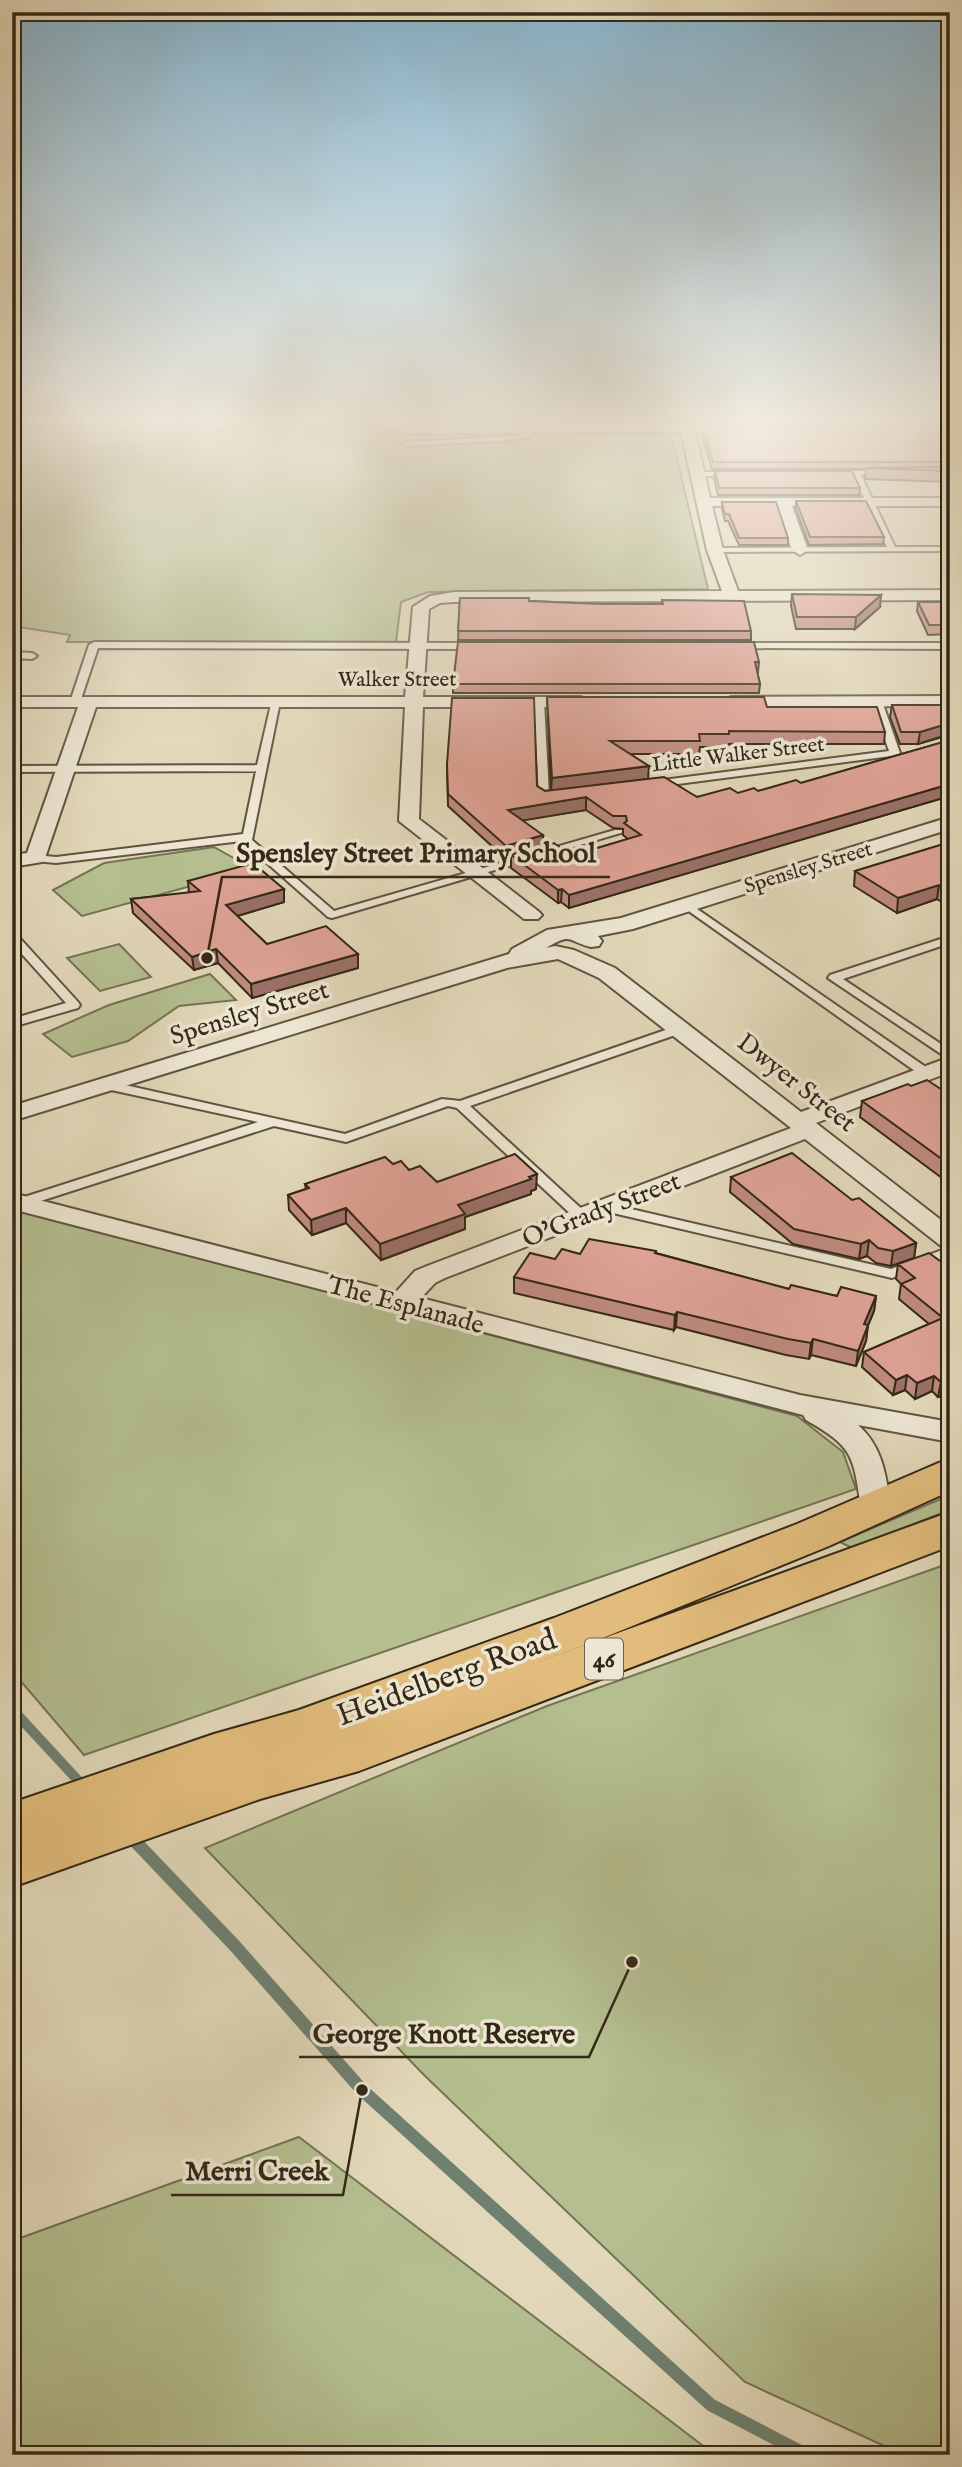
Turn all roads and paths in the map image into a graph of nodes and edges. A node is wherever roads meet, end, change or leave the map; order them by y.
1 (712, 534) edge
2 (794, 534) edge
3 (884, 534) edge
4 (950, 549) edge
5 (715, 550) junction
6 (800, 550) junction
7 (892, 550) junction
8 (732, 595) junction
9 (950, 595) edge
10 (418, 646) junction
11 (485, 646) edge
12 (732, 646) edge
13 (950, 646) edge
14 (12, 655) edge
15 (32, 656) dead end
16 (877, 701) junction
17 (950, 701) edge
18 (12, 702) edge
19 (82, 702) junction
20 (275, 702) junction
21 (415, 702) junction
22 (539, 702) junction
23 (593, 702) edge
24 (714, 702) edge
25 (895, 753) junction
26 (909, 753) edge
27 (67, 768) junction
28 (262, 768) junction
29 (12, 769) edge
30 (639, 786) edge
31 (571, 794) edge
32 (950, 823) edge
33 (619, 832) edge
34 (248, 837) junction
35 (35, 858) junction
36 (12, 861) edge
37 (476, 872) junction
38 (687, 905) junction
39 (531, 915) dead end
40 (625, 924) joint
41 (12, 936) edge
42 (950, 939) edge
43 (587, 941) junction
44 (555, 950) junction
45 (607, 973) junction
46 (12, 1023) edge
47 (680, 1029) junction
48 (950, 1056) edge
49 (950, 1064) edge
50 (919, 1079) junction
51 (107, 1085) junction
52 (461, 1105) junction
53 (12, 1114) edge
54 (274, 1122) junction
55 (804, 1125) junction
56 (16, 1202) edge
57 (606, 1207) junction
58 (581, 1216) junction
59 (950, 1240) edge
60 (950, 1251) edge
61 (401, 1303) junction
62 (800, 1405) junction
63 (950, 1432) edge
64 (950, 1474) edge
65 (876, 1507) junction
66 (950, 1528) edge
67 (243, 1764) junction
68 (12, 1825) edge
69 (12, 1865) edge

1 - 5 street
2 - 6 street
3 - 7 lane
4 - 7 lane
5 - 6 lane
5 - 8 street
6 - 7 lane
8 - 9 street
8 - 10 street
10 - 11 lane
10 - 19 lane
10 - 21 street
12 - 13 lane
14 - 15 lane
16 - 17 street
16 - 24 street
16 - 25 lane
18 - 19 street, Walker Street
19 - 20 street, Walker Street
19 - 27 street
20 - 21 street, Walker Street
20 - 28 lane
21 - 22 street, Walker Street
21 - 37 street
22 - 23 street, Walker Street
22 - 31 lane
25 - 26 lane, Little Walker Street
25 - 30 lane, Little Walker Street
27 - 28 lane
27 - 29 lane
27 - 35 street
28 - 34 lane
32 - 38 street, Spensley Street
33 - 37 lane
34 - 35 lane
34 - 37 lane
35 - 36 street
37 - 39 street
38 - 40 street, Spensley Street
38 - 50 lane
40 - 43 street, Spensley Street
41 - 46 lane
42 - 48 lane
43 - 44 street, Spensley Street
43 - 45 street, Dwyer Street
44 - 45 street, Dwyer Street
44 - 51 street, Spensley Street
45 - 47 street, Dwyer Street
47 - 52 lane
47 - 55 street, Dwyer Street
49 - 50 street, O'Grady Street
50 - 55 street, O'Grady Street
51 - 53 street, Spensley Street
51 - 54 lane
52 - 54 lane
52 - 58 lane
54 - 56 lane
55 - 57 street, O'Grady Street
55 - 59 street, Dwyer Street
56 - 61 street, The Esplanade
57 - 58 street, O'Grady Street
57 - 60 lane
58 - 61 street, O'Grady Street
61 - 62 street, The Esplanade
62 - 63 street, The Esplanade
62 - 65 street, The Esplanade
64 - 65 main road, Heidelberg Road / 46
65 - 67 main road, Heidelberg Road / 46
66 - 67 main road, Heidelberg Road / 46
67 - 68 main road, Heidelberg Road / 46
67 - 69 main road, Heidelberg Road / 46

